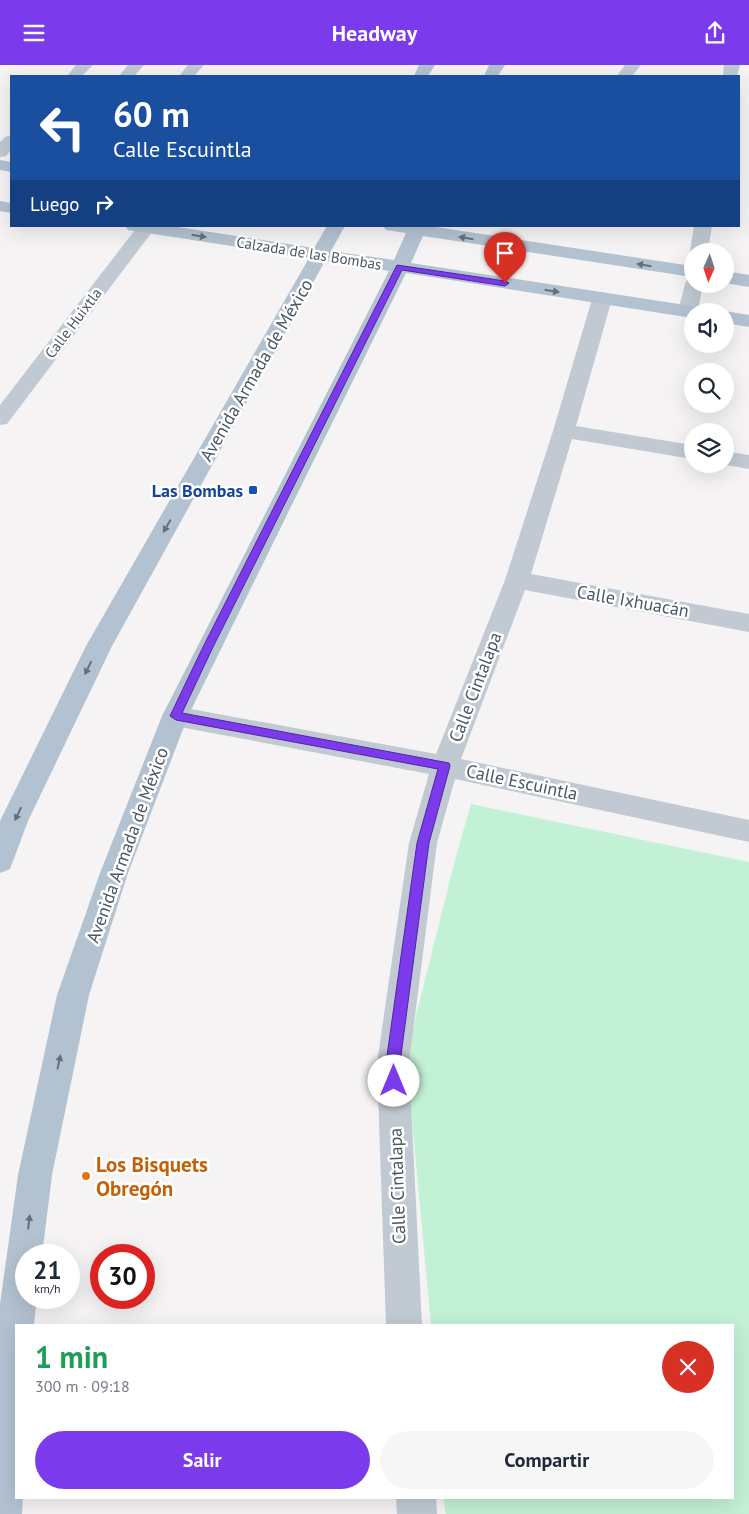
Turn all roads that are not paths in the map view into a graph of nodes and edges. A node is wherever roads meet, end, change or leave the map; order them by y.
1 (84, 65) edge
2 (136, 65) edge
3 (196, 65) edge
4 (633, 65) edge
5 (75, 75) edge
6 (127, 75) edge
7 (187, 75) edge
8 (625, 75) edge
9 (10, 141) edge
10 (0, 152) edge
11 (140, 227) edge
12 (335, 227) edge
13 (404, 227) edge
14 (703, 227) edge
15 (417, 228) edge
16 (700, 243) edge
17 (321, 255) junction
18 (400, 267) junction
19 (684, 271) edge
20 (734, 278) edge
21 (749, 281) edge
22 (602, 299) junction
23 (684, 310) edge
24 (734, 318) edge
25 (749, 321) edge
26 (0, 419) edge
27 (564, 431) junction
28 (684, 451) edge
29 (734, 460) edge
30 (749, 462) edge
31 (517, 580) junction
32 (749, 623) edge
33 (176, 716) junction
34 (445, 766) junction
35 (749, 831) edge
36 (0, 861) edge
37 (16, 1324) edge
38 (404, 1324) edge
39 (15, 1328) edge
40 (416, 1499) edge
41 (2, 1514) edge
42 (417, 1514) edge

1 - 5 street
2 - 6 street
3 - 7 street
4 - 8 street
9 - 10 street
11 -> 17 main road, Calzada de las Bombas
11 - 26 street, Calle Huixtla
12 - 17 main road, Avenida Armada de México
13 - 15 main road
14 - 16 street
15 - 18 main road, Avenida Armada de México
19 -> 15 main road
17 - 18 main road, Calzada de las Bombas
17 -> 36 main road, Avenida Armada de México
18 -> 22 main road, Calzada de las Bombas
18 - 33 main road, Avenida Armada de México
20 - 21 main road
22 - 23 main road, Calzada de las Bombas
22 - 27 street, Calle Cintalapa
24 - 25 main road
27 - 28 street
27 - 31 street, Calle Cintalapa
29 - 30 street
31 - 32 street, Calle Ixhuacán
31 - 34 street, Calle Cintalapa
33 - 34 street, Calle Escuintla
37 -> 33 main road, Avenida Armada de México
34 - 35 street, Calle Escuintla
34 - 38 street, Calle Cintalapa
41 -> 39 main road, Avenida Armada de México
40 - 42 street

